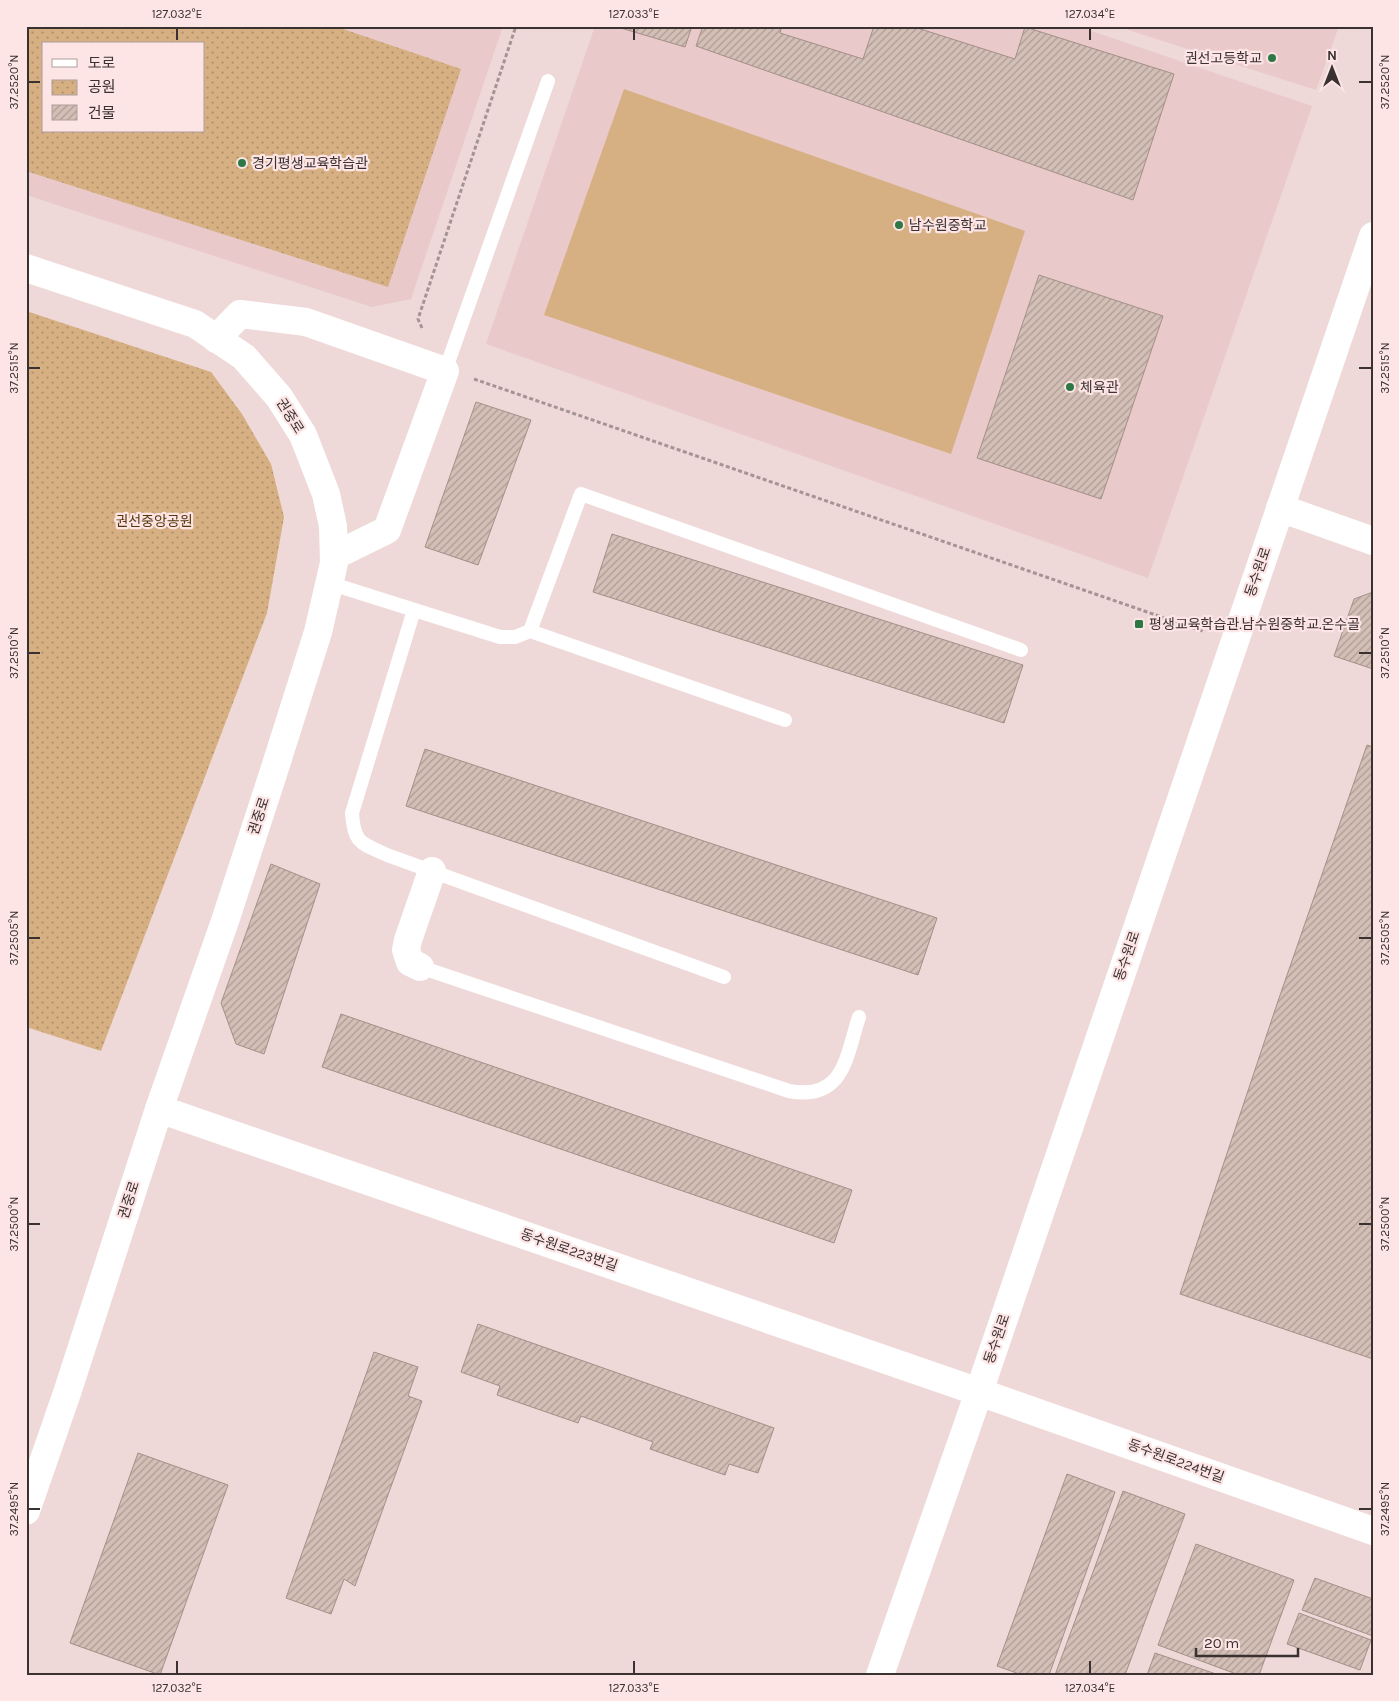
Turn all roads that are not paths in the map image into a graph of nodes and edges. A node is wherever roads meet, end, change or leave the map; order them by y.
1 (548, 81) dead end
2 (1373, 236) edge
3 (26, 268) edge
4 (216, 339) junction
5 (445, 370) junction
6 (1280, 508) junction
7 (1373, 540) edge
8 (334, 556) junction
9 (329, 583) junction
10 (414, 610) junction
11 (530, 631) junction
12 (1021, 650) dead end
13 (786, 720) dead end
14 (432, 871) junction
15 (420, 967) joint
16 (724, 977) dead end
17 (859, 1017) dead end
18 (159, 1109) junction
19 (979, 1392) junction
20 (26, 1511) edge
21 (1373, 1531) edge
22 (880, 1675) edge

1 - 5 lane
2 - 6 street, 동수원로
3 - 4 street, 권중로
4 - 5 street
4 - 8 street, 권중로
5 - 8 street
6 - 7 street
6 - 19 street, 동수원로
8 - 9 street, 권중로
9 - 10 lane
9 - 18 street, 권중로
10 - 11 lane
10 - 14 lane
11 - 12 lane
11 - 13 lane
14 - 15 street
14 - 16 lane
15 - 17 lane
18 - 19 street, 동수원로223번길
18 - 20 street, 권중로
19 - 21 street, 동수원로224번길
19 - 22 street, 동수원로

